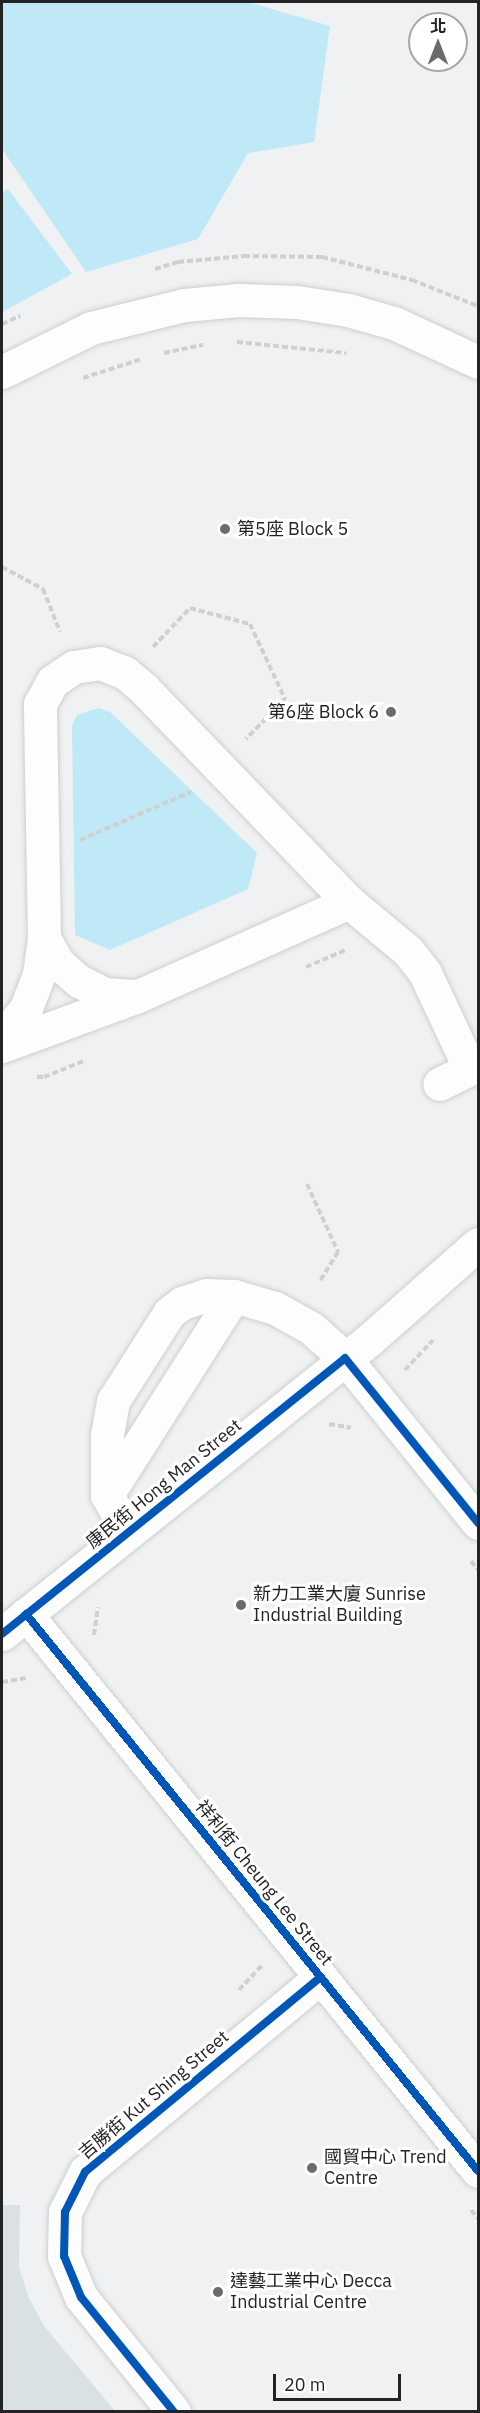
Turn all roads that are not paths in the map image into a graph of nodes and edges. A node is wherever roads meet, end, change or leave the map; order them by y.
1 (478, 362) edge
2 (2, 372) edge
3 (350, 902) junction
4 (44, 938) junction
5 (138, 996) junction
6 (2, 1038) edge
7 (2, 1046) edge
8 (439, 1084) dead end
9 (478, 1244) edge
10 (234, 1296) junction
11 (345, 1358) junction
12 (106, 1495) junction
13 (478, 1523) edge
14 (128, 1532) junction
15 (14, 1624) edge
16 (321, 1977) junction
17 (478, 2171) edge
18 (174, 2412) edge

1 - 2 street
3 - 4 street
3 - 5 street
3 - 8 street
4 - 5 street
4 - 6 street
5 - 7 street
9 - 11 street, 康民街 Hong Man Street
10 - 11 street
10 - 12 street
10 - 12 street
11 - 13 street
11 - 14 street, 康民街 Hong Man Street
12 - 14 street
14 - 15 street, 康民街 Hong Man Street
15 - 16 street, 祥利街 Cheung Lee Street
16 - 17 street, 祥利街 Cheung Lee Street
16 - 18 street, 吉勝街 Kut Shing Street

